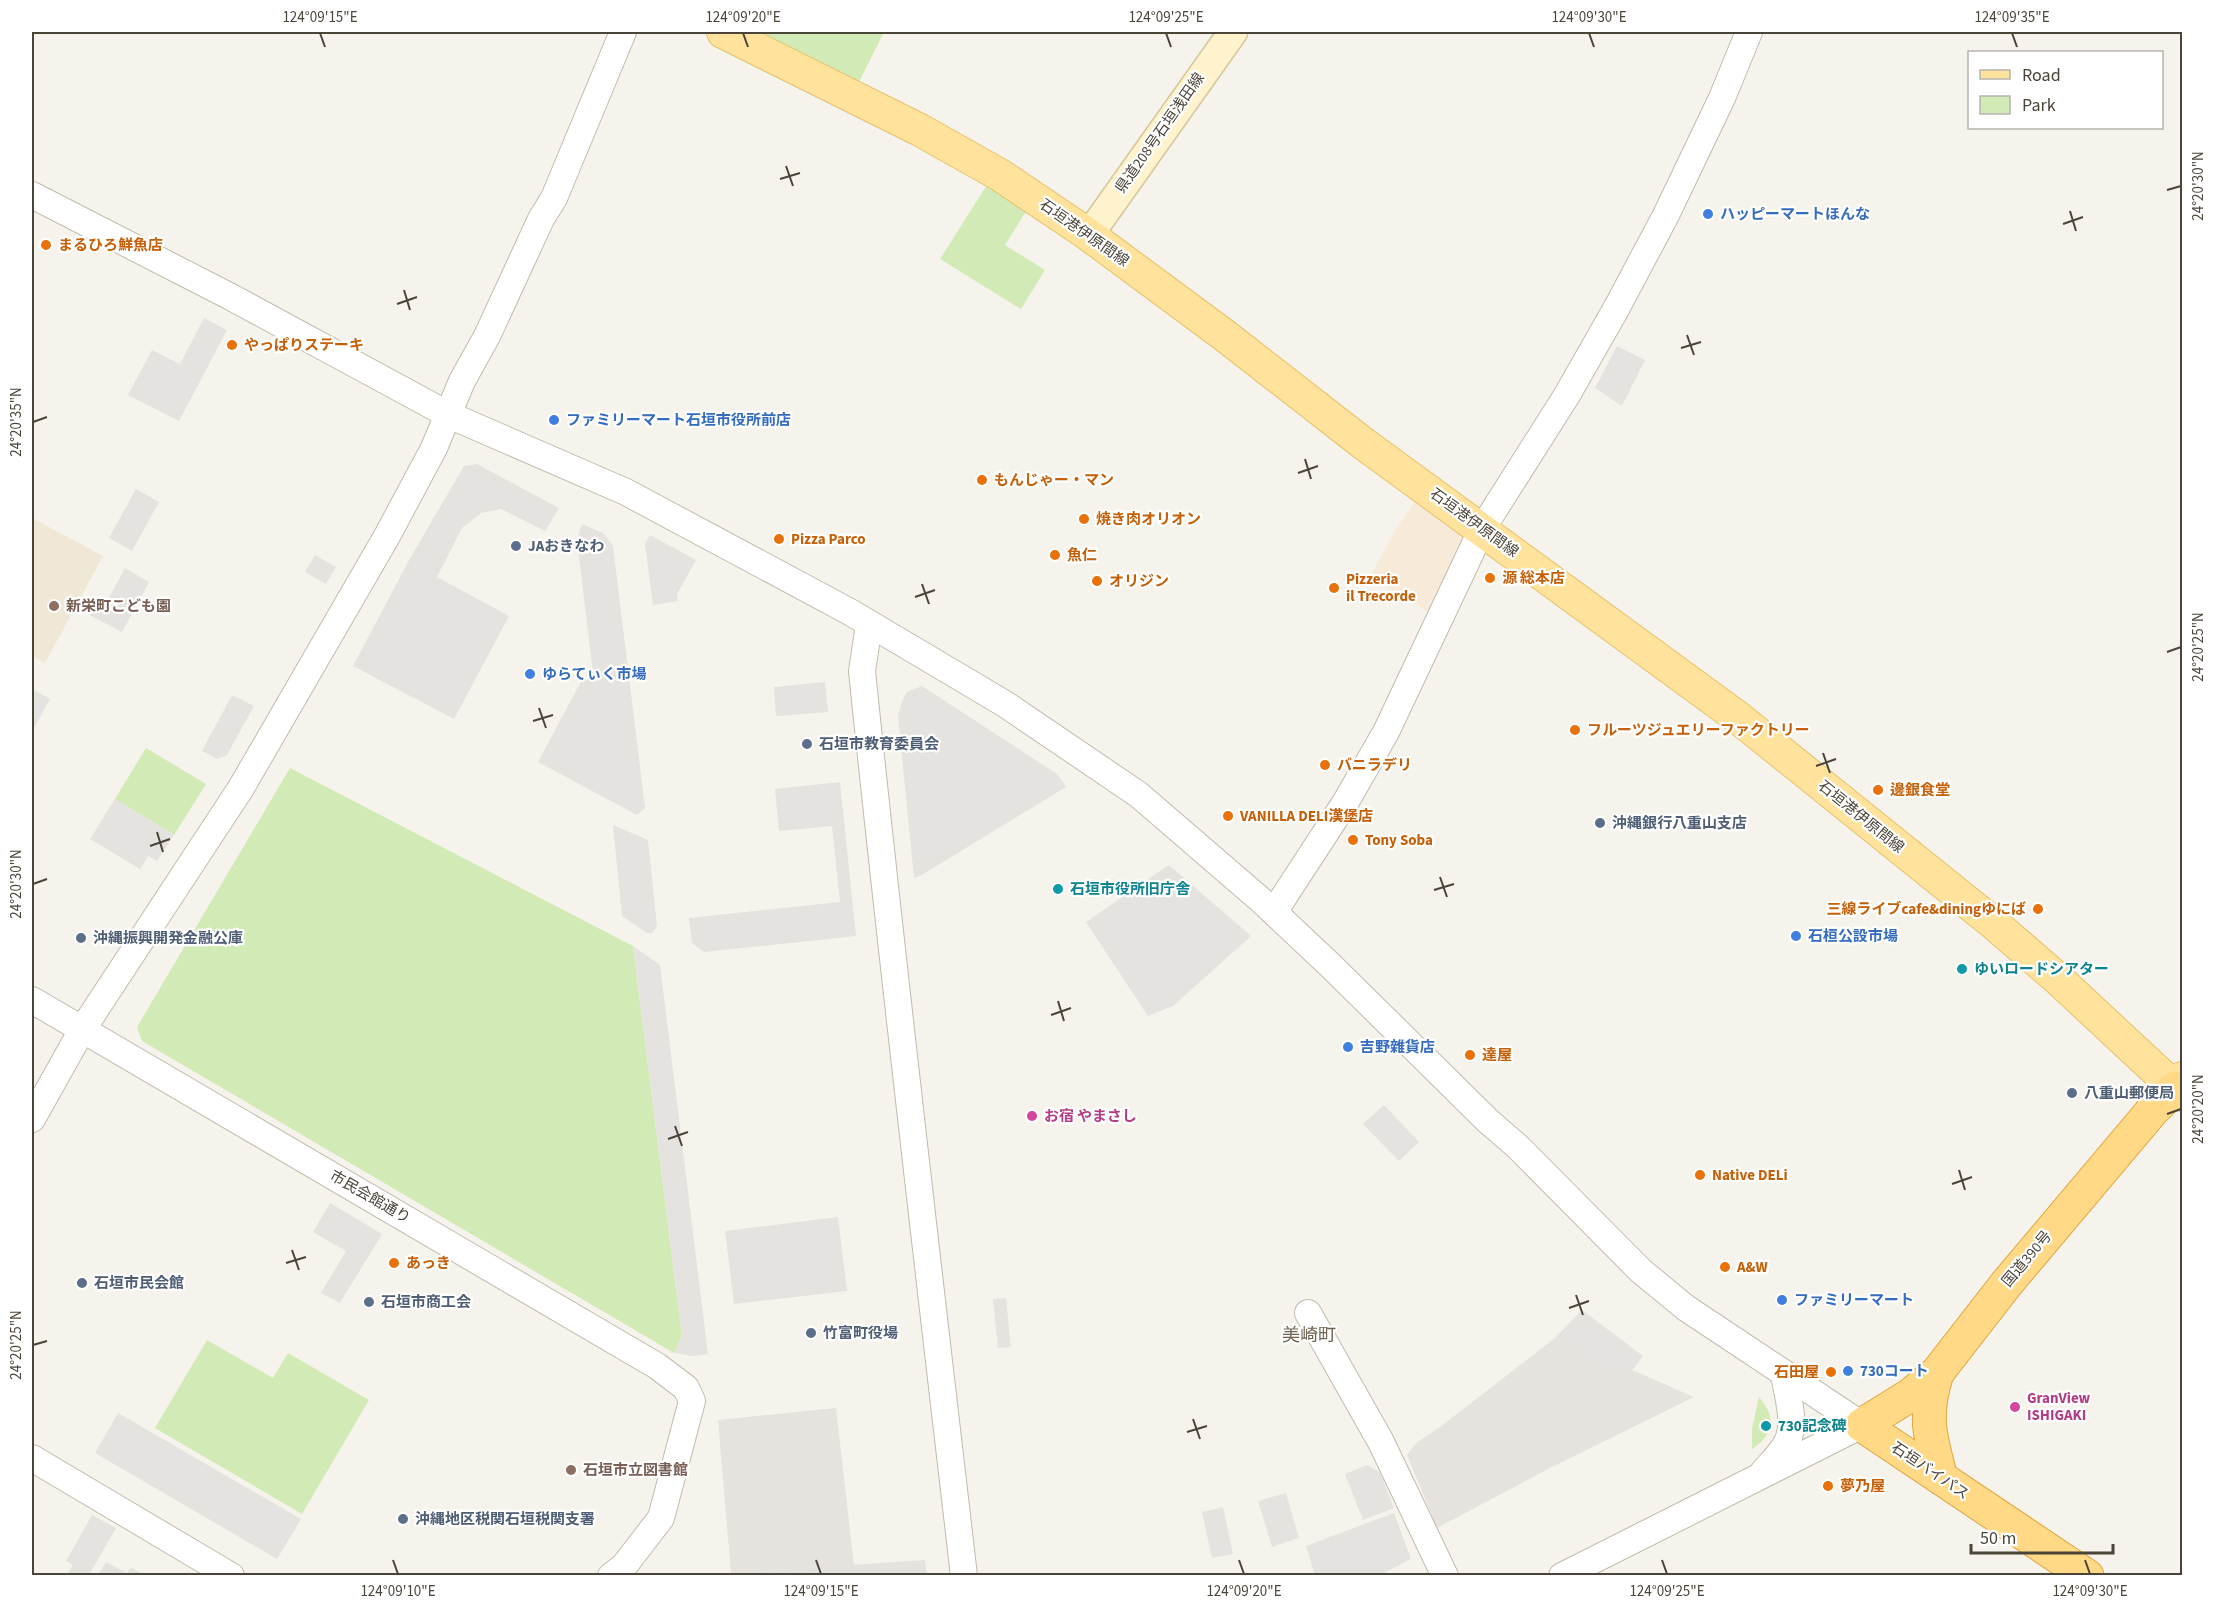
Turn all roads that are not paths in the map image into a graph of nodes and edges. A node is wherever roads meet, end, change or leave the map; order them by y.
1 (623, 32) edge
2 (723, 32) edge
3 (1233, 32) edge
4 (1749, 32) edge
5 (32, 195) edge
6 (1089, 235) junction
7 (449, 415) junction
8 (1482, 529) junction
9 (869, 625) junction
10 (1274, 912) junction
11 (32, 1000) edge
12 (82, 1030) junction
13 (2180, 1087) edge
14 (32, 1119) edge
15 (1308, 1313) dead end
16 (1936, 1373) junction
17 (1784, 1374) junction
18 (1862, 1425) junction
19 (32, 1458) edge
20 (1758, 1478) junction
21 (1941, 1478) junction
22 (231, 1575) edge
23 (610, 1575) edge
24 (964, 1575) edge
25 (1444, 1575) edge
26 (1562, 1575) edge
27 (2087, 1575) edge

1 - 7 street
2 - 6 main road, 石垣港伊原間線
3 - 6 main road, 県道208号石垣浅田線
4 - 8 street
5 - 7 street
6 - 8 main road, 石垣港伊原間線
7 - 9 street
7 - 12 street
8 - 10 street
8 - 13 main road, 石垣港伊原間線
9 - 10 street
9 - 24 street
10 - 17 street
11 - 12 street, 市民会館通り
12 - 14 street
12 - 23 street, 市民会館通り
13 - 16 highway, 国道390号
15 - 25 street
16 - 18 highway, 国道390号
16 - 21 highway
17 - 18 street
17 - 20 street
18 - 20 street
18 - 21 highway, 石垣バイパス
19 - 22 street
20 - 26 street
21 - 27 highway, 石垣バイパス

